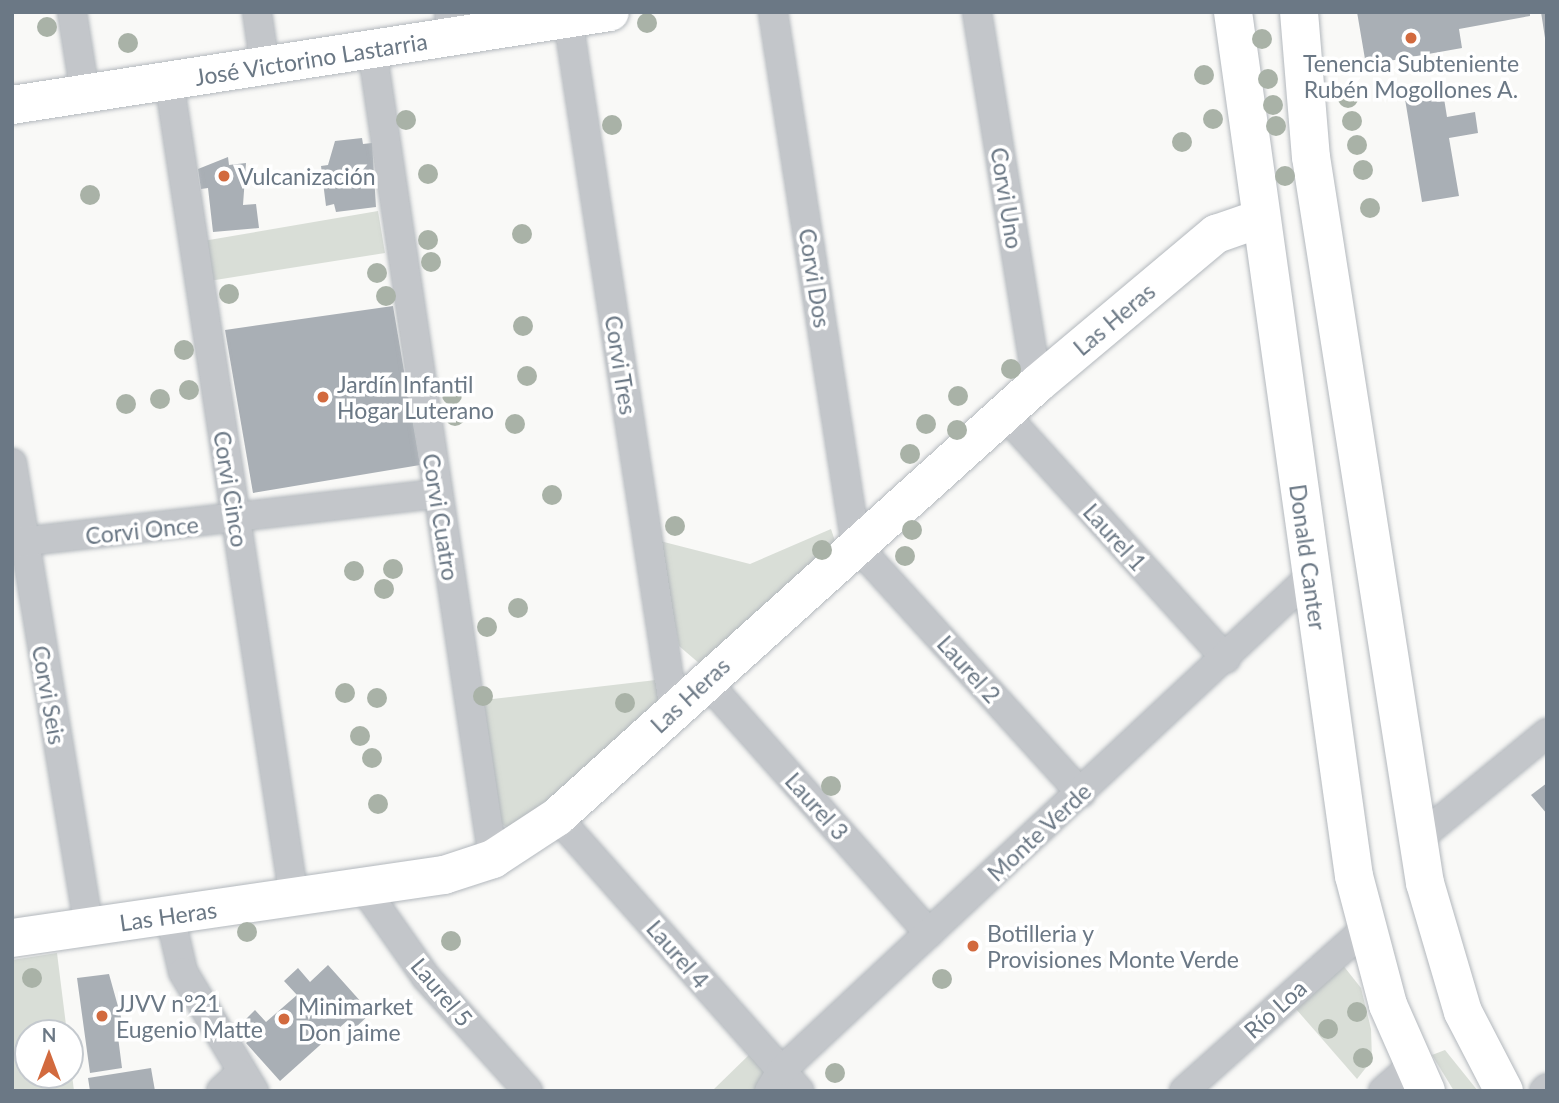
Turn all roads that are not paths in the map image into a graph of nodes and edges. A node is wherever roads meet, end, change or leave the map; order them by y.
1 (72, 12) edge
2 (257, 12) edge
3 (610, 12) edge
4 (773, 12) edge
5 (977, 12) edge
6 (1233, 12) edge
7 (1299, 12) edge
8 (568, 19) junction
9 (451, 24) edge
10 (372, 49) junction
11 (265, 65) junction
12 (169, 81) junction
13 (1302, 90) junction
14 (85, 93) junction
15 (1242, 95) junction
16 (12, 105) edge
17 (1259, 219) junction
18 (1037, 384) junction
19 (1005, 415) junction
20 (12, 463) edge
21 (437, 494) junction
22 (236, 520) junction
23 (17, 543) edge
24 (856, 545) junction
25 (1312, 575) junction
26 (1226, 659) junction
27 (705, 680) junction
28 (674, 711) junction
29 (1547, 733) edge
30 (1081, 793) junction
31 (557, 817) junction
32 (1418, 839) junction
33 (493, 859) junction
34 (363, 887) junction
35 (293, 898) junction
36 (170, 916) junction
37 (89, 926) junction
38 (1366, 928) junction
39 (929, 933) junction
40 (12, 938) edge
41 (1419, 1078) edge
42 (783, 1084) edge
43 (238, 1085) edge
44 (528, 1091) edge
45 (1184, 1091) edge
46 (1383, 1091) edge
47 (1504, 1091) edge

1 - 14 street
2 - 11 street
3 - 8 main road, José Victorino Lastarria
4 - 24 street, Corvi Dos
5 - 18 street, Corvi Uno
6 - 15 main road, Donald Canter
7 - 13 main road
8 - 9 main road, José Victorino Lastarria
8 - 28 street, Corvi Tres
9 - 10 main road, José Victorino Lastarria
10 - 11 main road, José Victorino Lastarria
10 - 21 street, Corvi Cuatro
11 - 12 main road, José Victorino Lastarria
12 - 14 main road, José Victorino Lastarria
12 - 22 street, Corvi Cinco
13 - 15 main road
13 - 32 main road
14 - 16 main road, José Victorino Lastarria
15 - 17 main road, Donald Canter
17 - 18 main road, Las Heras
17 - 25 main road, Donald Canter
18 - 19 main road, Las Heras
19 - 24 main road, Las Heras
19 - 26 street, Laurel 1
20 - 23 street, Corvi Seis
21 - 22 street, Corvi Once
21 - 33 street, Corvi Cuatro
22 - 23 street, Corvi Once
22 - 35 street, Corvi Cinco
23 - 37 street, Corvi Seis
24 - 27 main road, Las Heras
24 - 30 street, Laurel 2
25 - 26 street, Monte Verde
25 - 38 main road, Donald Canter
26 - 30 street, Monte Verde
27 - 28 main road, Las Heras
27 - 39 street, Laurel 3
28 - 31 main road, Las Heras
29 - 32 street
30 - 39 street, Monte Verde
31 - 33 main road, Las Heras
31 - 42 street, Laurel 4
32 - 47 main road
33 - 34 main road, Las Heras
34 - 35 main road, Las Heras
34 - 44 street, Laurel 5
35 - 36 main road, Las Heras
36 - 37 main road, Las Heras
36 - 43 street
37 - 40 main road, Las Heras
38 - 41 main road, Donald Canter
38 - 45 street, Río Loa
39 - 42 street, Monte Verde
41 - 46 street

